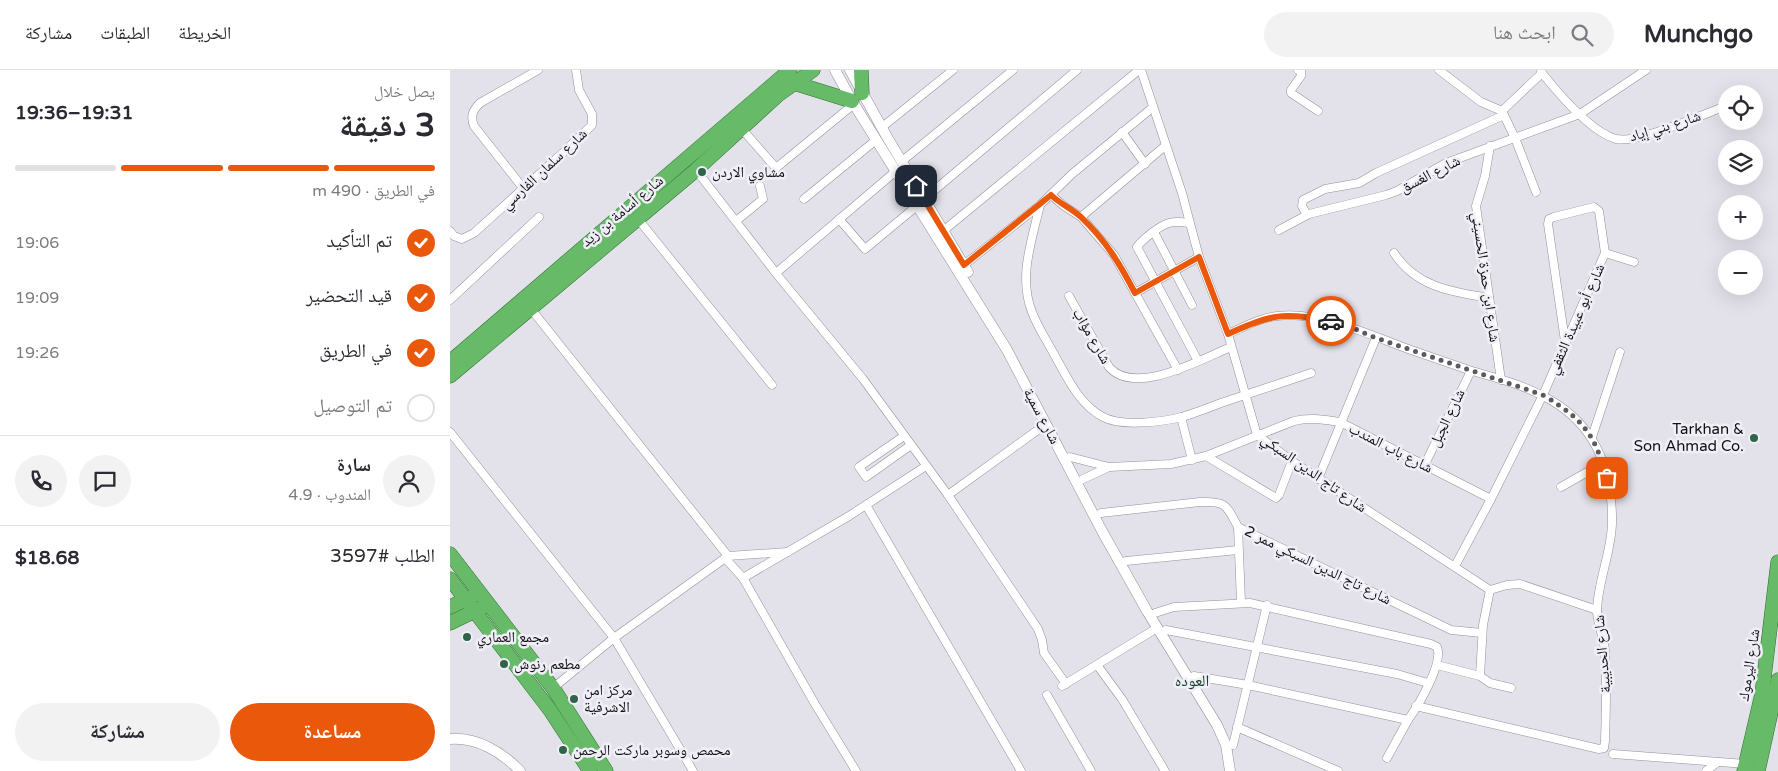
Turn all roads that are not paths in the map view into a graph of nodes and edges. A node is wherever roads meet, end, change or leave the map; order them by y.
1 (538, 70) edge
2 (576, 70) edge
3 (813, 70) edge
4 (835, 70) edge
5 (850, 70) edge
6 (861, 70) edge
7 (953, 70) edge
8 (1013, 70) edge
9 (1077, 70) edge
10 (1140, 70) edge
11 (1298, 70) edge
12 (1439, 70) edge
13 (1646, 70) edge
14 (1542, 71) edge
15 (780, 75) edge
16 (792, 76) edge
17 (856, 100) junction
18 (1152, 108) junction
19 (1718, 109) edge
20 (1318, 111) dead end
21 (1503, 113) junction
22 (1580, 114) junction
23 (741, 128) junction
24 (881, 128) junction
25 (1122, 132) junction
26 (1515, 138) junction
27 (876, 140) junction
28 (1165, 146) junction
29 (1490, 146) junction
30 (1145, 164) junction
31 (899, 166) junction
32 (696, 170) junction
33 (760, 186) dead end
34 (523, 188) junction
35 (1536, 192) dead end
36 (1051, 195) junction
37 (804, 199) dead end
38 (921, 202) junction
39 (1040, 205) junction
40 (1307, 215) junction
41 (539, 217) dead end
42 (1081, 217) junction
43 (638, 219) junction
44 (839, 219) junction
45 (736, 221) junction
46 (1189, 223) junction
47 (1279, 230) dead end
48 (450, 231) edge
49 (943, 232) junction
50 (1154, 232) junction
51 (1605, 252) junction
52 (1394, 253) dead end
53 (1199, 257) junction
54 (1634, 262) dead end
55 (964, 265) junction
56 (1175, 271) junction
57 (776, 274) junction
58 (1155, 282) junction
59 (1135, 293) junction
60 (1069, 296) dead end
61 (1489, 298) junction
62 (450, 300) edge
63 (1192, 305) dead end
64 (531, 308) junction
65 (1228, 334) junction
66 (1376, 338) junction
67 (1566, 341) junction
68 (1231, 347) junction
69 (1620, 352) dead end
70 (1198, 361) junction
71 (450, 362) edge
72 (1178, 370) junction
73 (1471, 370) junction
74 (1311, 373) dead end
75 (450, 376) edge
76 (1501, 380) junction
77 (772, 385) dead end
78 (1246, 395) junction
79 (1543, 395) junction
80 (1181, 417) junction
81 (1340, 422) junction
82 (1046, 424) junction
83 (450, 432) edge
84 (1257, 435) junction
85 (904, 436) junction
86 (1592, 437) junction
87 (911, 445) junction
88 (1206, 456) junction
89 (1070, 457) junction
90 (1192, 460) junction
91 (1292, 461) junction
92 (1602, 463) junction
93 (926, 466) junction
94 (1424, 466) junction
95 (1109, 467) junction
96 (1082, 479) junction
97 (1318, 479) junction
98 (1561, 487) dead end
99 (948, 495) junction
100 (1491, 499) junction
101 (866, 505) junction
102 (1101, 513) junction
103 (1238, 527) junction
104 (1238, 550) junction
105 (788, 552) junction
106 (450, 554) edge
107 (726, 557) junction
108 (1126, 561) junction
109 (1778, 562) edge
110 (1455, 566) junction
111 (743, 578) junction
112 (451, 579) edge
113 (1490, 590) junction
114 (480, 592) junction
115 (466, 599) junction
116 (1241, 602) junction
117 (489, 603) junction
118 (1267, 605) junction
119 (450, 606) edge
120 (1597, 610) junction
121 (475, 611) junction
122 (1155, 613) junction
123 (453, 622) edge
124 (486, 625) junction
125 (1161, 629) junction
126 (1482, 633) junction
127 (614, 638) junction
128 (1258, 647) junction
129 (1097, 665) junction
130 (1437, 666) junction
131 (1194, 676) junction
132 (1480, 676) junction
133 (1778, 680) edge
134 (1428, 683) junction
135 (1248, 685) junction
136 (553, 688) junction
137 (1511, 688) dead end
138 (1047, 695) dead end
139 (563, 702) junction
140 (1416, 706) junction
141 (550, 710) junction
142 (1408, 720) junction
143 (1237, 728) junction
144 (450, 739) edge
145 (1233, 745) junction
146 (1613, 754) dead end
147 (1387, 758) dead end
148 (1718, 762) junction
149 (1755, 767) edge
150 (1231, 770) edge
151 (520, 771) edge
152 (590, 771) edge
153 (606, 771) edge
154 (693, 771) edge
155 (856, 771) edge
156 (1021, 771) edge
157 (1091, 771) edge
158 (1164, 771) edge
159 (1338, 771) edge
160 (1706, 771) edge

1 - 34 street
2 - 34 street, شارع سلمان الفارسي
3 - 16 highway, شارع أسامة بن زيد
4 - 17 street, شارع سمية
5 - 17 street, شارع سمية
6 - 17 highway
7 - 24 street
8 - 31 street
9 - 38 street
10 - 18 street, شارع تاج الدين السبكي
10 - 49 street
11 - 20 street
12 - 21 street
13 - 22 street, شارع الغسق
14 - 21 street
14 - 22 street, شارع بني إياد
15 - 16 highway, شارع أسامة بن زيد
15 - 71 highway, شارع أسامة بن زيد
16 - 17 highway
16 - 23 highway, شارع أسامة بن زيد
17 - 23 street
17 - 24 street, شارع سمية
17 - 27 street, شارع سمية
18 - 25 street
18 - 28 street, شارع تاج الدين السبكي
19 - 22 street, شارع بني إياد
21 - 26 street
21 - 40 street
22 - 26 street, شارع الغسق
23 - 32 highway, شارع أسامة بن زيد
24 - 31 street, شارع سمية
25 - 30 street
25 - 36 street
26 - 29 street, شارع الغسق
26 - 35 street
27 - 31 street, شارع سمية
27 - 37 street
28 - 30 street
28 - 46 street, شارع تاج الدين السبكي
29 - 40 street, شارع الغسق
29 - 61 street, شارع ابن حمزة الحسيني
30 - 42 street
31 - 38 street, شارع سمية
31 - 44 street
32 - 43 highway, شارع أسامة بن زيد
32 - 45 street
33 - 45 street
34 - 48 street, شارع سلمان الفارسي
36 - 39 street
36 - 42 street
38 - 44 street
38 - 49 street, شارع سمية
38 - 82 street, شارع سمية
39 - 55 street
39 - 80 street
40 - 47 street, شارع الغسق
41 - 62 street
42 - 59 street
43 - 64 highway, شارع أسامة بن زيد
43 - 77 street
44 - 57 street
45 - 57 street
46 - 50 street
46 - 53 street, شارع تاج الدين السبكي
49 - 55 street, شارع سمية
50 - 56 street
50 - 58 street
51 - 54 street
51 - 67 street, شارع أبو عبيدة الثقفي
51 - 67 street, شارع أبو عبيدة الثقفي
52 - 61 street
53 - 56 street
53 - 65 street, شارع تاج الدين السبكي
55 - 89 street, شارع سمية
56 - 58 street
56 - 63 street
57 - 85 street
58 - 59 street
58 - 70 street
59 - 72 street
60 - 72 street, شارع مؤاب
61 - 76 street, شارع ابن حمزة الحسيني
64 - 75 highway, شارع أسامة بن زيد
64 - 107 street
65 - 66 street
65 - 68 street, شارع تاج الدين السبكي
66 - 73 street
66 - 81 street
67 - 79 street, شارع أبو عبيدة الثقفي
68 - 70 street, شارع مؤاب
68 - 78 street, شارع تاج الدين السبكي
69 - 86 street
70 - 72 street, شارع مؤاب
73 - 76 street
73 - 94 street, شارع الجبل
74 - 78 street
76 - 79 street
78 - 80 street
78 - 84 street, شارع تاج الدين السبكي
79 - 86 street, شارع الحديبية
79 - 100 street, شارع أبو عبيدة الثقفي
80 - 90 street
81 - 84 street, شارع باب المندب
81 - 94 street, شارع باب المندب
81 - 97 street
82 - 99 street
82 - 125 street, شارع سمية
83 - 127 street
84 - 88 street, شارع باب المندب
84 - 91 street, شارع تاج الدين السبكي
85 - 87 street
85 - 87 street
86 - 92 street, شارع الحديبية
87 - 93 street
88 - 90 street, شارع باب المندب
88 - 91 street
89 - 95 street
89 - 96 street, شارع سمية
90 - 95 street, شارع باب المندب
91 - 97 street, شارع تاج الدين السبكي
92 - 98 street
92 - 120 street, شارع الحديبية
93 - 99 street
93 - 101 street
94 - 100 street, شارع باب المندب
95 - 96 street
96 - 102 street, شارع سمية
97 - 110 street, شارع تاج الدين السبكي
99 - 129 street
100 - 110 street, شارع أبو عبيدة الثقفي
101 - 105 street
101 - 156 street
102 - 103 street, شارع تاج الدين السبكي ممر 2
102 - 108 street, شارع سمية
103 - 104 street
103 - 126 street, شارع تاج الدين السبكي ممر 2
104 - 108 street
104 - 116 street
105 - 107 street
105 - 111 street
106 - 114 highway
107 - 111 street
107 - 127 street
108 - 122 street, شارع سمية
109 - 149 highway, شارع اليرموك
110 - 113 street, شارع تاج الدين السبكي
111 - 155 street
112 - 115 highway
112 - 119 highway
113 - 120 street
113 - 126 street
114 - 115 highway
114 - 117 highway
115 - 119 highway
115 - 121 highway
116 - 118 street
116 - 122 street
117 - 121 highway
117 - 136 highway
118 - 128 street
118 - 130 street
120 - 140 street, شارع الحديبية
121 - 123 highway
121 - 124 highway
122 - 125 street, شارع سمية
123 - 124 highway
124 - 141 highway
125 - 128 street
125 - 129 street
125 - 131 street, شارع سمية
125 - 150 street, شارع سمية
126 - 132 street
127 - 136 street
127 - 154 street
128 - 134 street
128 - 135 street
129 - 158 street
130 - 132 street
130 - 134 street
131 - 135 street
131 - 145 street, شارع سمية
132 - 137 street
133 - 149 highway, شارع اليرموك
134 - 140 street
135 - 142 street
135 - 143 street
136 - 139 highway
138 - 157 street
139 - 141 highway
139 - 153 highway
140 - 142 street
141 - 152 highway
142 - 147 street
143 - 145 street
143 - 159 street
144 - 151 street
145 - 150 street, شارع سمية
146 - 148 street
148 - 149 street
148 - 160 street

